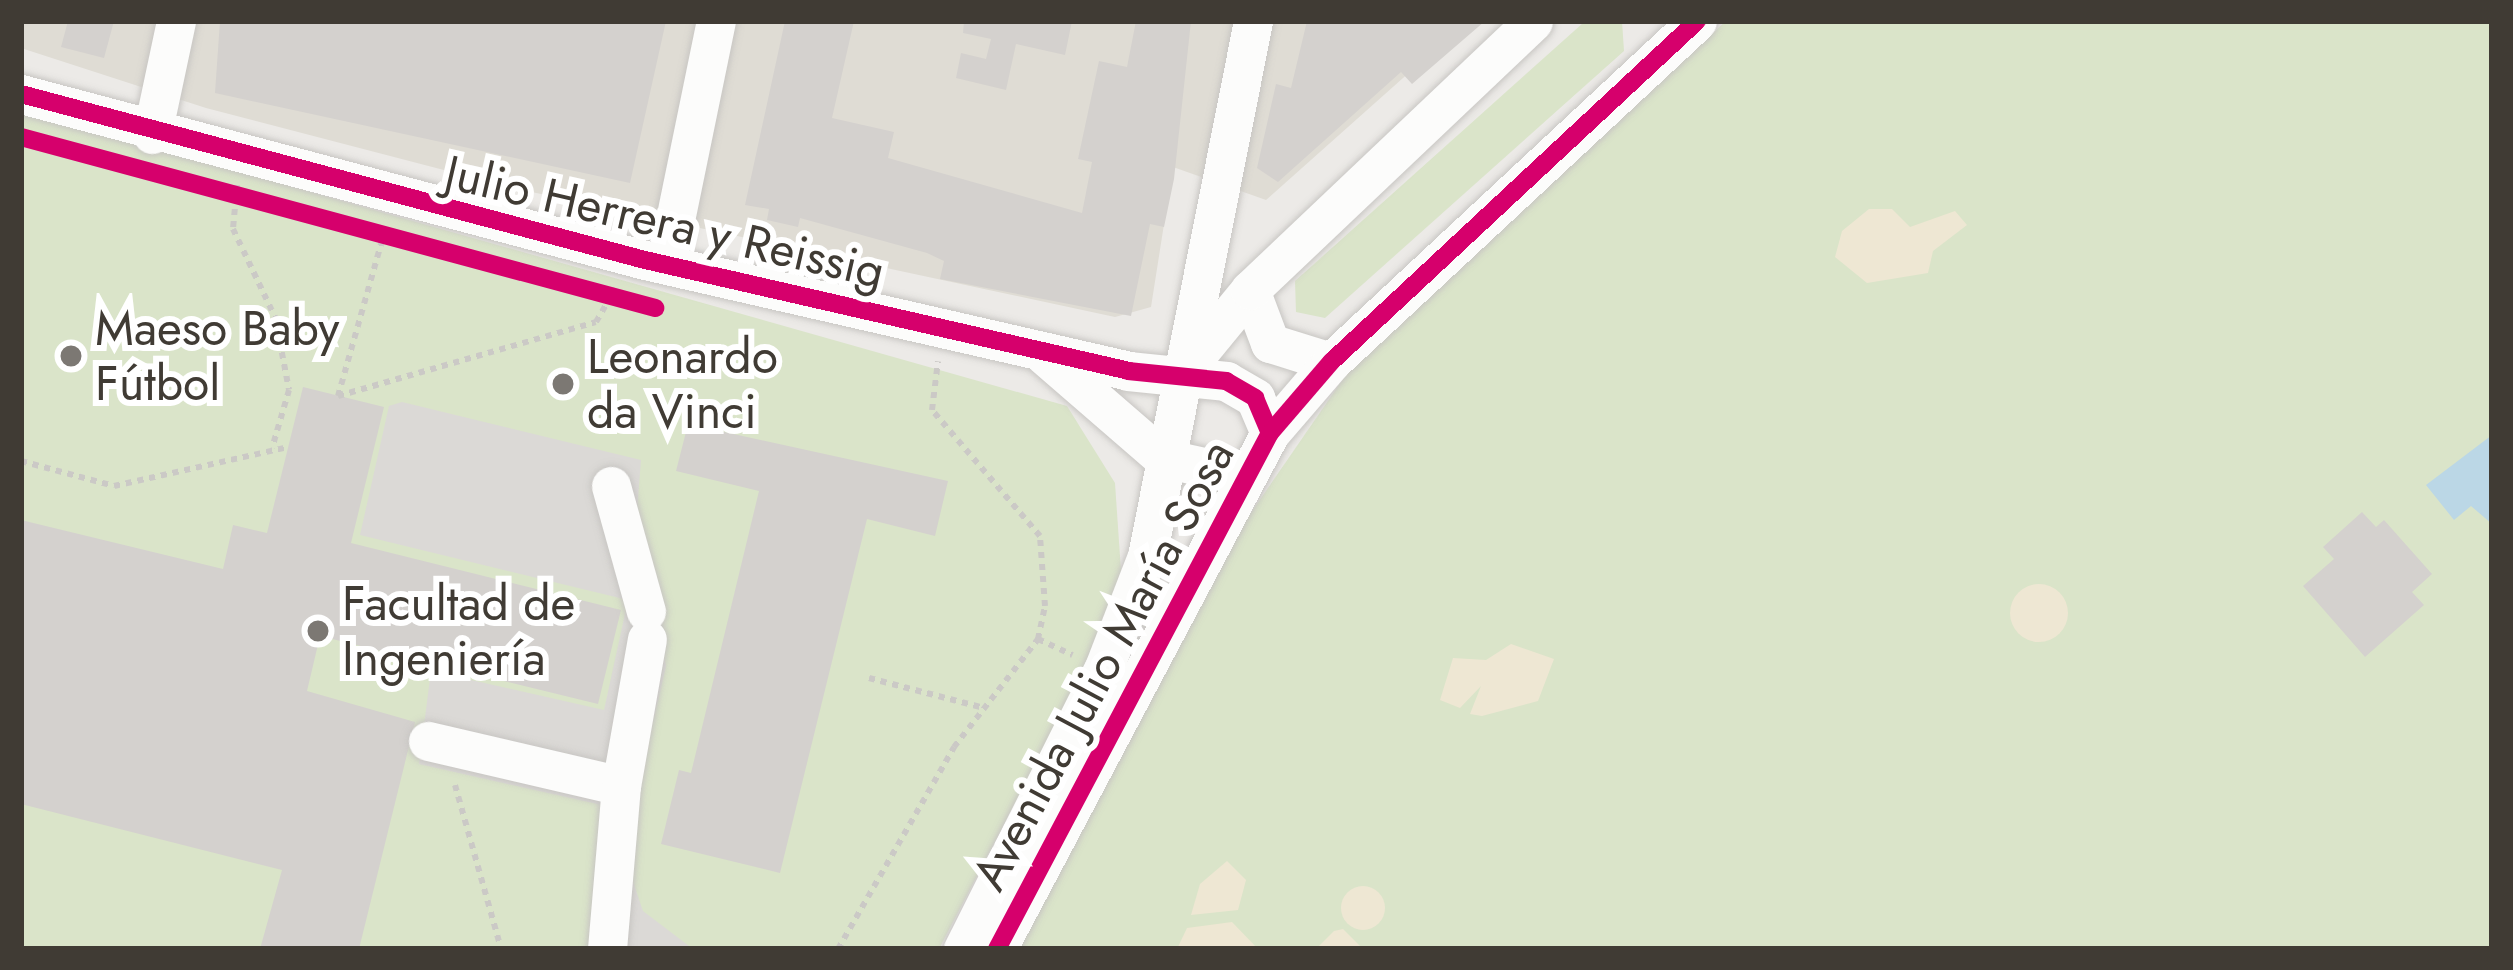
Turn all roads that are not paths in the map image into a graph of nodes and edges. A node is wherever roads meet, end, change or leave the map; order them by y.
1 (176, 21) edge
2 (716, 21) edge
3 (1253, 21) edge
4 (1533, 21) edge
5 (1697, 21) edge
6 (21, 94) edge
7 (152, 134) junction
8 (656, 262) junction
9 (1250, 290) junction
10 (1040, 352) junction
11 (1331, 362) junction
12 (1178, 378) junction
13 (1270, 433) junction
14 (1163, 458) junction
15 (1245, 476) junction
16 (611, 486) dead end
17 (435, 743) road end
18 (621, 786) junction
19 (608, 949) edge
20 (963, 949) edge
21 (998, 949) edge

1 - 7 street
2 - 8 street
3 - 12 street
4 - 9 street, Avenida Julio María Sosa
5 - 11 street, Avenida Julio María Sosa
6 - 7 street, Julio Herrera y Reissig
7 - 8 street, Julio Herrera y Reissig
8 - 10 street, Julio Herrera y Reissig
9 - 11 street
9 - 12 street, Avenida Julio María Sosa
10 - 12 street, Julio Herrera y Reissig
10 - 14 street, Julio Herrera y Reissig
11 - 13 street, Avenida Julio María Sosa
12 - 13 street, Julio Herrera y Reissig
12 - 14 street, Avenida Julio María Sosa
13 - 15 street, Avenida Julio María Sosa
14 - 15 street, Julio Herrera y Reissig
14 - 20 street, Avenida Julio María Sosa
15 - 21 street, Avenida Julio María Sosa
16 - 18 street
17 - 18 street
18 - 19 street

